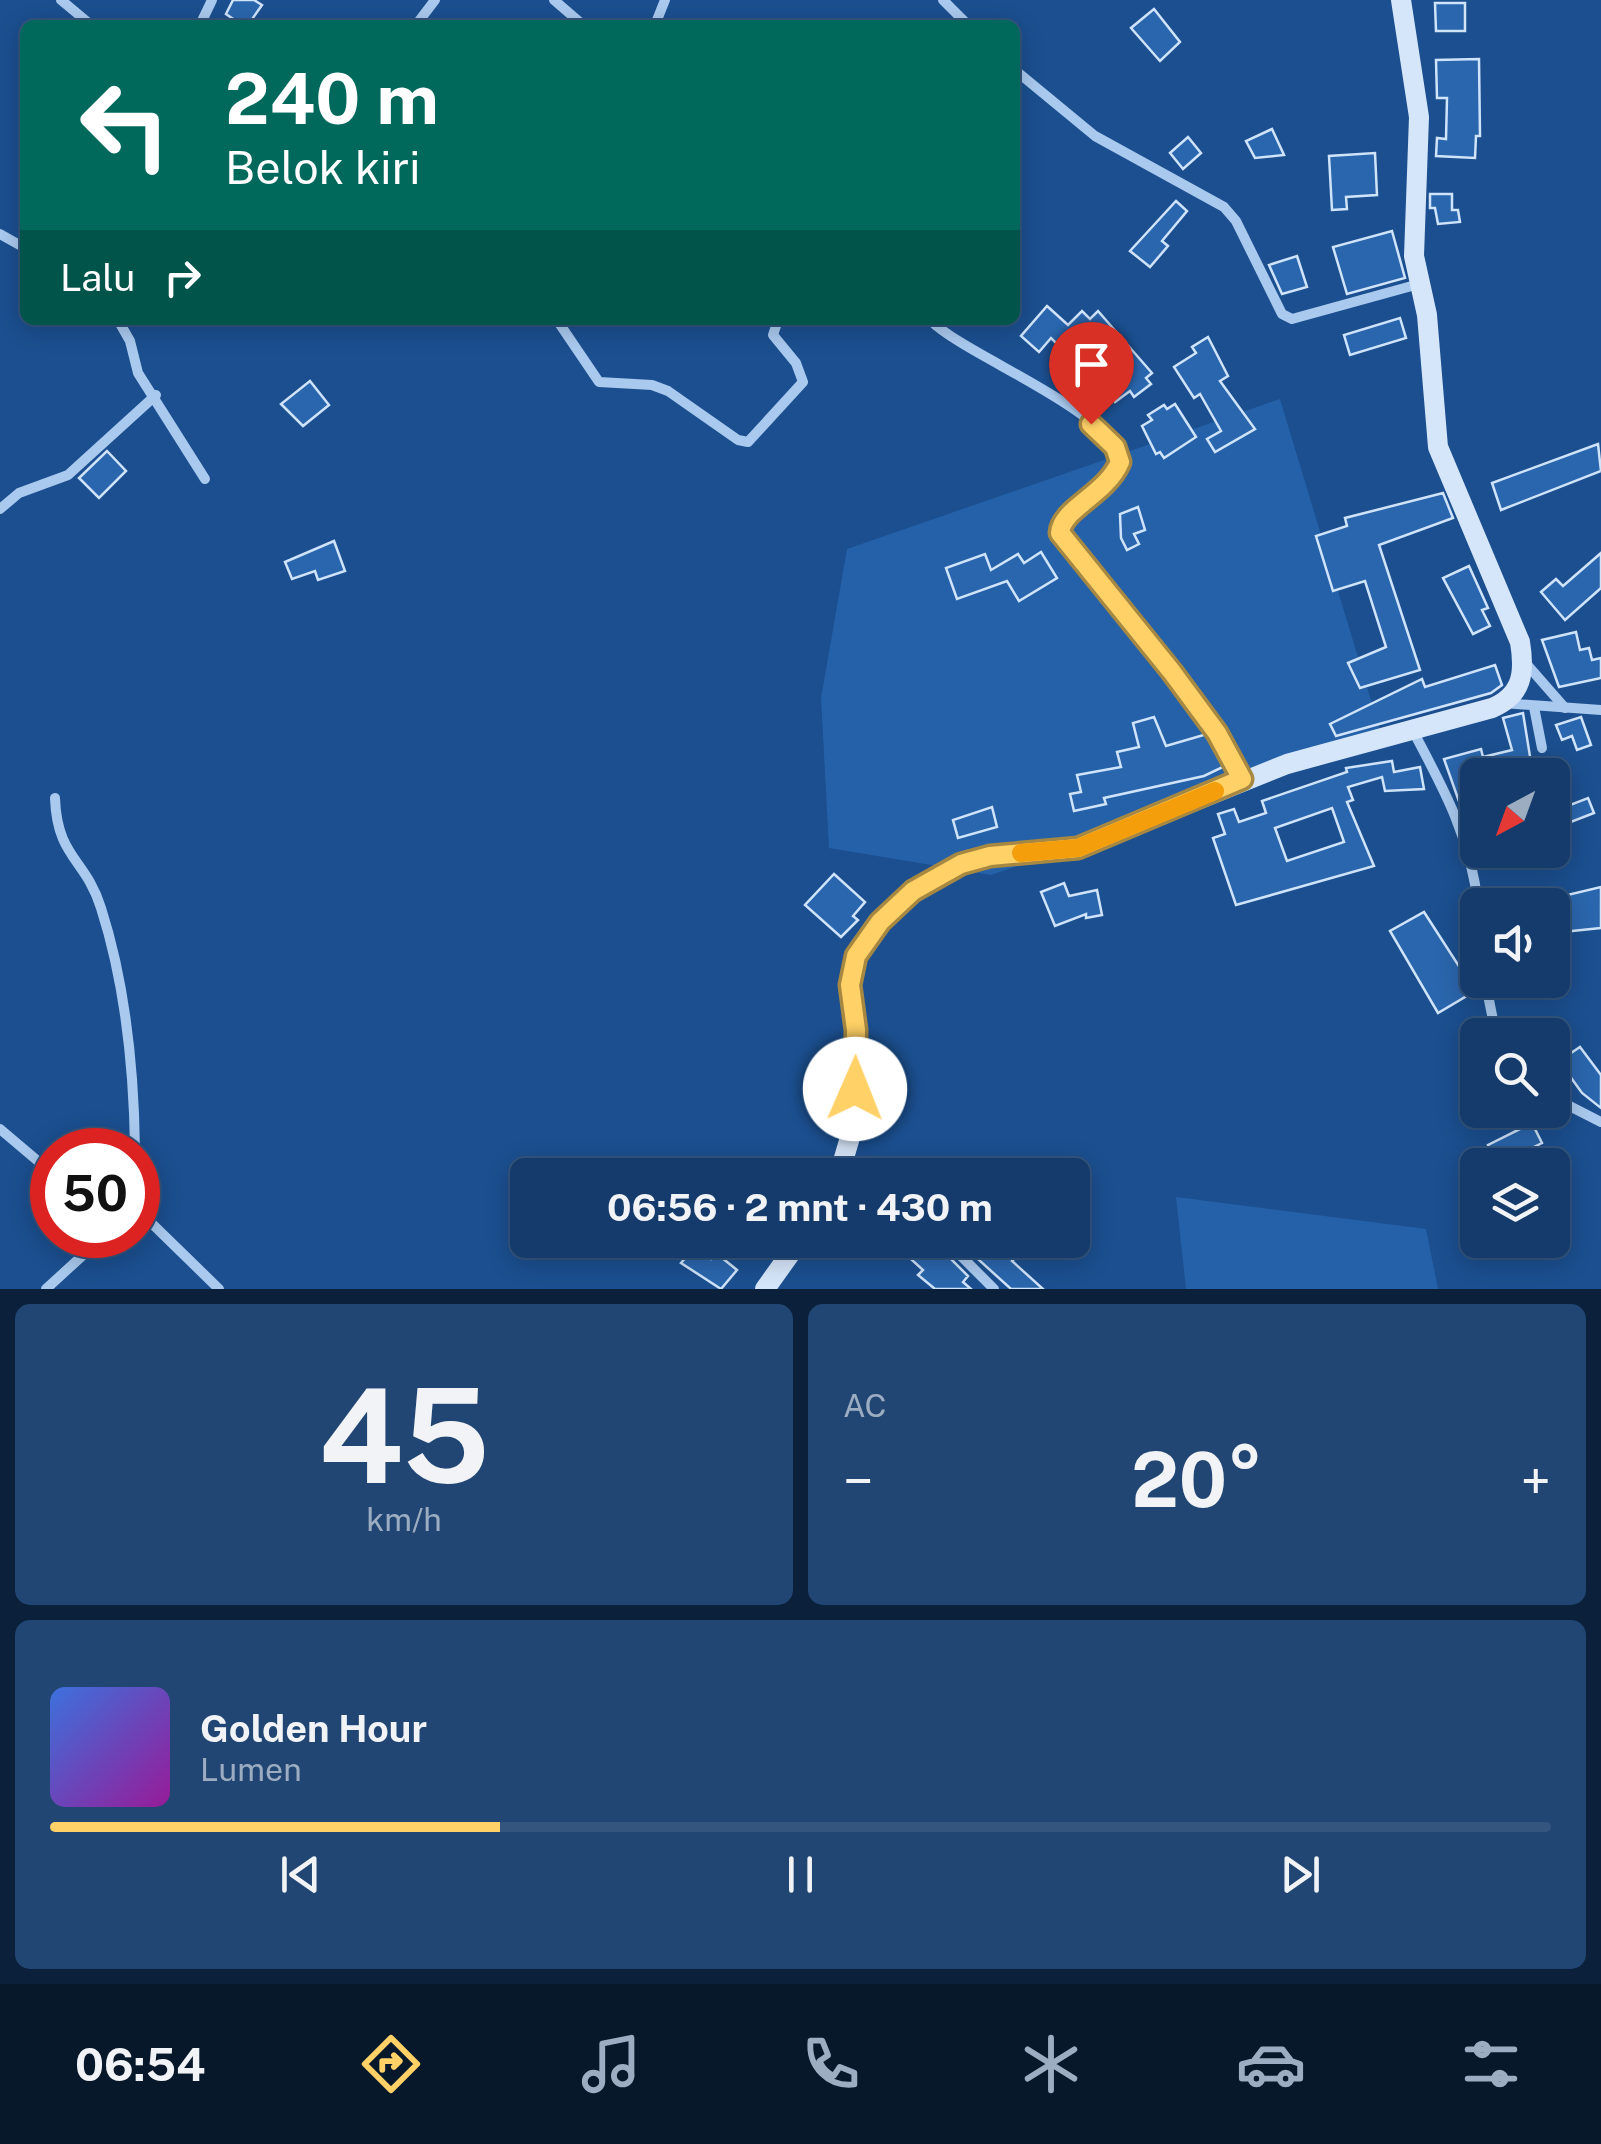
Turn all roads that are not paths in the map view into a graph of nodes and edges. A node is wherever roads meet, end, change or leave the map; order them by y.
1 (61, 0) edge
2 (436, 0) edge
3 (554, 0) edge
4 (943, 0) edge
5 (1401, 0) edge
6 (84, 20) edge
7 (420, 20) edge
8 (577, 20) edge
9 (963, 20) edge
10 (1020, 74) edge
11 (1420, 284) junction
12 (121, 325) edge
13 (559, 325) edge
14 (776, 325) edge
15 (937, 325) edge
16 (156, 396) junction
17 (205, 479) dead end
18 (0, 510) edge
19 (1523, 659) junction
20 (1503, 703) junction
21 (1534, 708) junction
22 (1564, 708) junction
23 (1601, 710) edge
24 (1413, 731) junction
25 (1542, 748) dead end
26 (1242, 779) junction
27 (55, 798) dead end
28 (1476, 888) edge
29 (1570, 1107) edge
30 (1601, 1122) edge
31 (134, 1128) edge
32 (0, 1129) edge
33 (30, 1154) edge
34 (844, 1158) edge
35 (160, 1232) edge
36 (80, 1258) edge
37 (787, 1258) edge
38 (962, 1258) edge
39 (46, 1289) edge
40 (218, 1289) edge
41 (765, 1289) edge
42 (994, 1289) edge

1 - 6 street
2 - 7 street
3 - 8 street
4 - 9 street
5 - 11 main road
10 - 11 street
11 - 19 main road
12 - 16 street
13 - 14 street
15 - 26 street
16 - 17 street
16 - 18 street
19 - 20 main road
19 - 22 street
20 - 21 street
20 - 24 main road
21 - 22 street
21 - 25 street
22 - 23 street
24 - 26 main road
24 - 28 street
26 - 34 main road
27 - 31 street
29 - 30 street
32 - 33 street
35 - 40 street
36 - 39 street
37 - 41 main road
38 - 42 street

